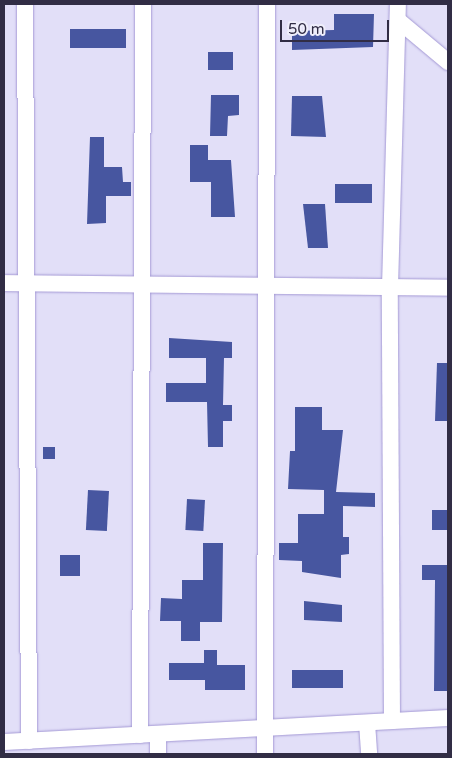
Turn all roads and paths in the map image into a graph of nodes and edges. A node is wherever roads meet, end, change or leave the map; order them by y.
1 (25, 4) edge
2 (143, 4) edge
3 (268, 4) edge
4 (398, 4) edge
5 (399, 21) junction
6 (448, 62) edge
7 (4, 283) edge
8 (27, 283) junction
9 (142, 284) junction
10 (264, 285) junction
11 (390, 287) junction
12 (448, 288) edge
13 (448, 718) edge
14 (392, 721) junction
15 (366, 723) junction
16 (263, 726) junction
17 (158, 735) junction
18 (140, 736) junction
19 (29, 741) junction
20 (4, 742) edge
21 (158, 754) edge
22 (265, 754) edge
23 (369, 754) edge

1 - 8 street
2 - 9 street
3 - 10 street
4 - 5 street
5 - 6 street
5 - 11 street
7 - 8 street
8 - 9 street
8 - 19 street
9 - 10 street
9 - 18 street
10 - 11 street
10 - 16 street
11 - 12 street
11 - 14 street
13 - 14 street
14 - 15 street
15 - 16 street
15 - 23 street
16 - 17 street
16 - 22 street
17 - 18 street
17 - 21 street
18 - 19 street
19 - 20 street

